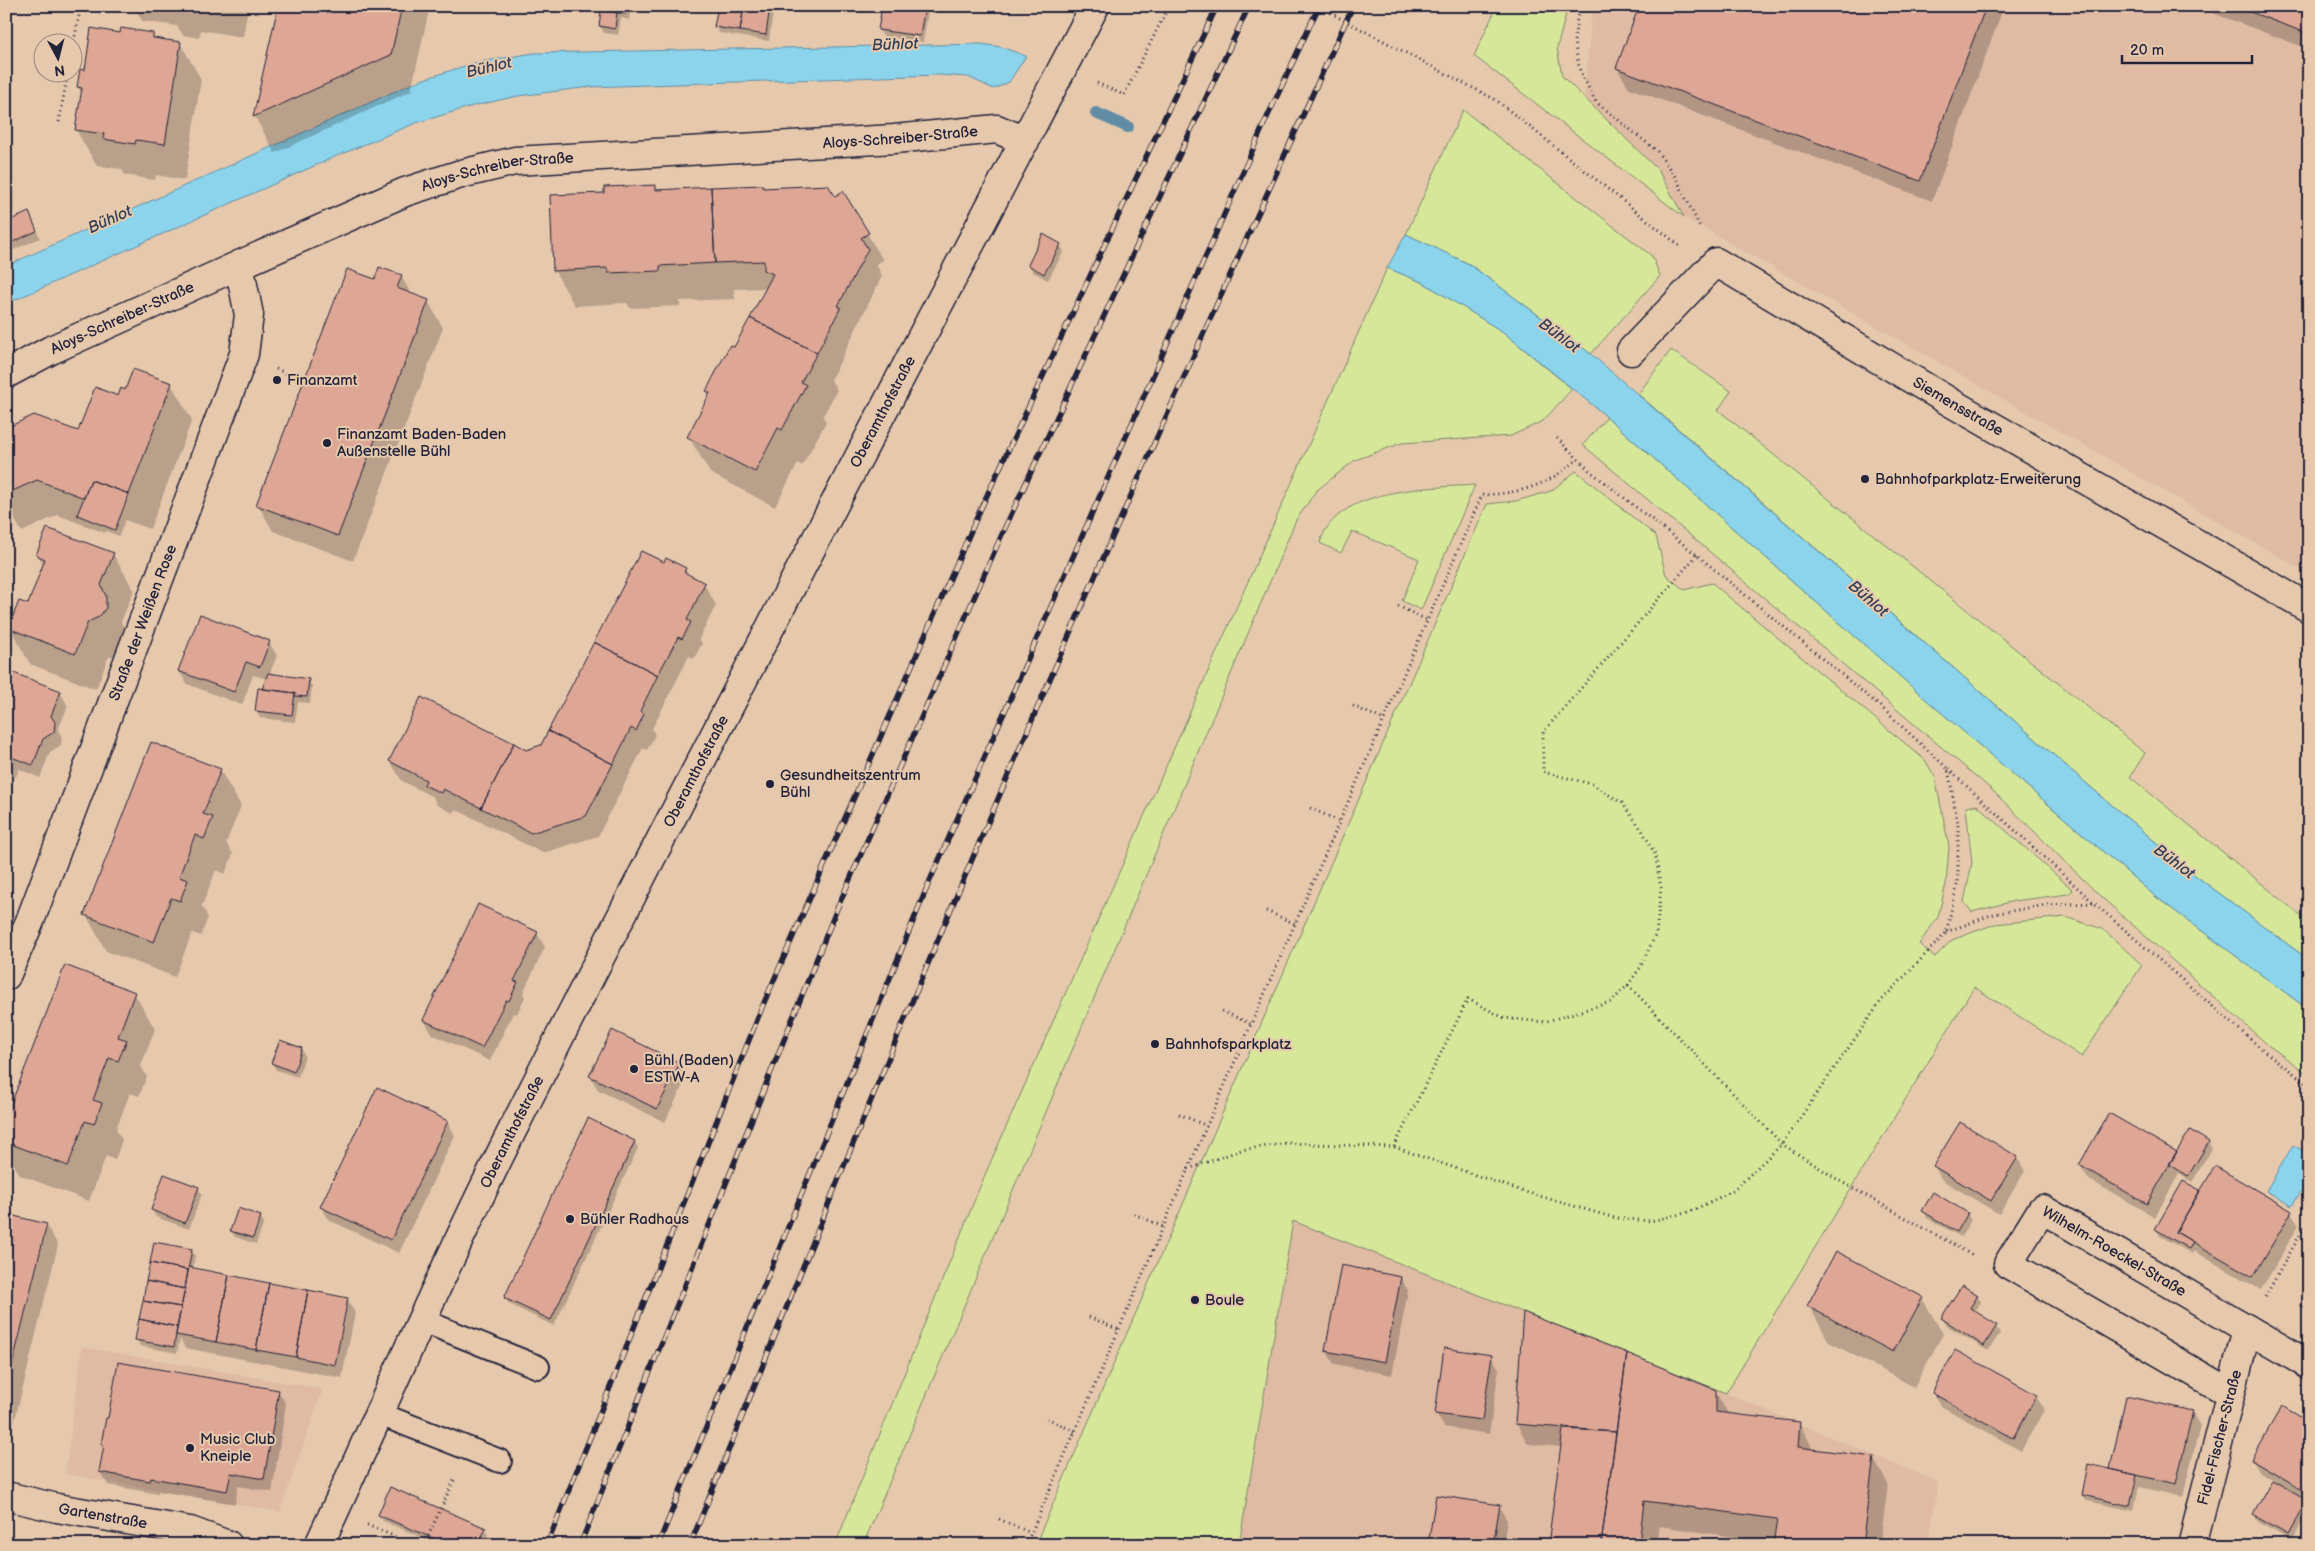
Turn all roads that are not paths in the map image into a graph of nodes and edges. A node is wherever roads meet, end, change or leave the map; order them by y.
1 (1095, 6) edge
2 (1025, 141) junction
3 (239, 265) junction
4 (1631, 351) dead end
5 (6, 374) edge
6 (2309, 608) edge
7 (6, 976) edge
8 (421, 1320) junction
9 (2246, 1329) junction
10 (2309, 1365) edge
11 (538, 1367) dead end
12 (2230, 1393) junction
13 (377, 1413) junction
14 (500, 1461) dead end
15 (6, 1496) edge
16 (187, 1538) edge
17 (228, 1545) edge
18 (319, 1545) edge
19 (2192, 1545) edge

1 - 2 street, Oberamthofstraße
2 - 3 street, Aloys-Schreiber-Straße
2 - 8 street, Oberamthofstraße
3 - 5 street, Aloys-Schreiber-Straße
3 - 7 street, Straße der Weißen Rose
4 - 6 street, Siemensstraße
8 - 11 lane
8 - 13 street, Oberamthofstraße
9 - 10 street, Wilhelm-Roeckel-Straße
9 - 12 street, Fidel-Fischer-Straße
9 - 12 street, Wilhelm-Roeckel-Straße
12 - 19 street, Fidel-Fischer-Straße
13 - 14 lane
13 - 18 street, Oberamthofstraße
15 - 16 street, Gartenstraße
16 - 17 street, Gartenstraße

